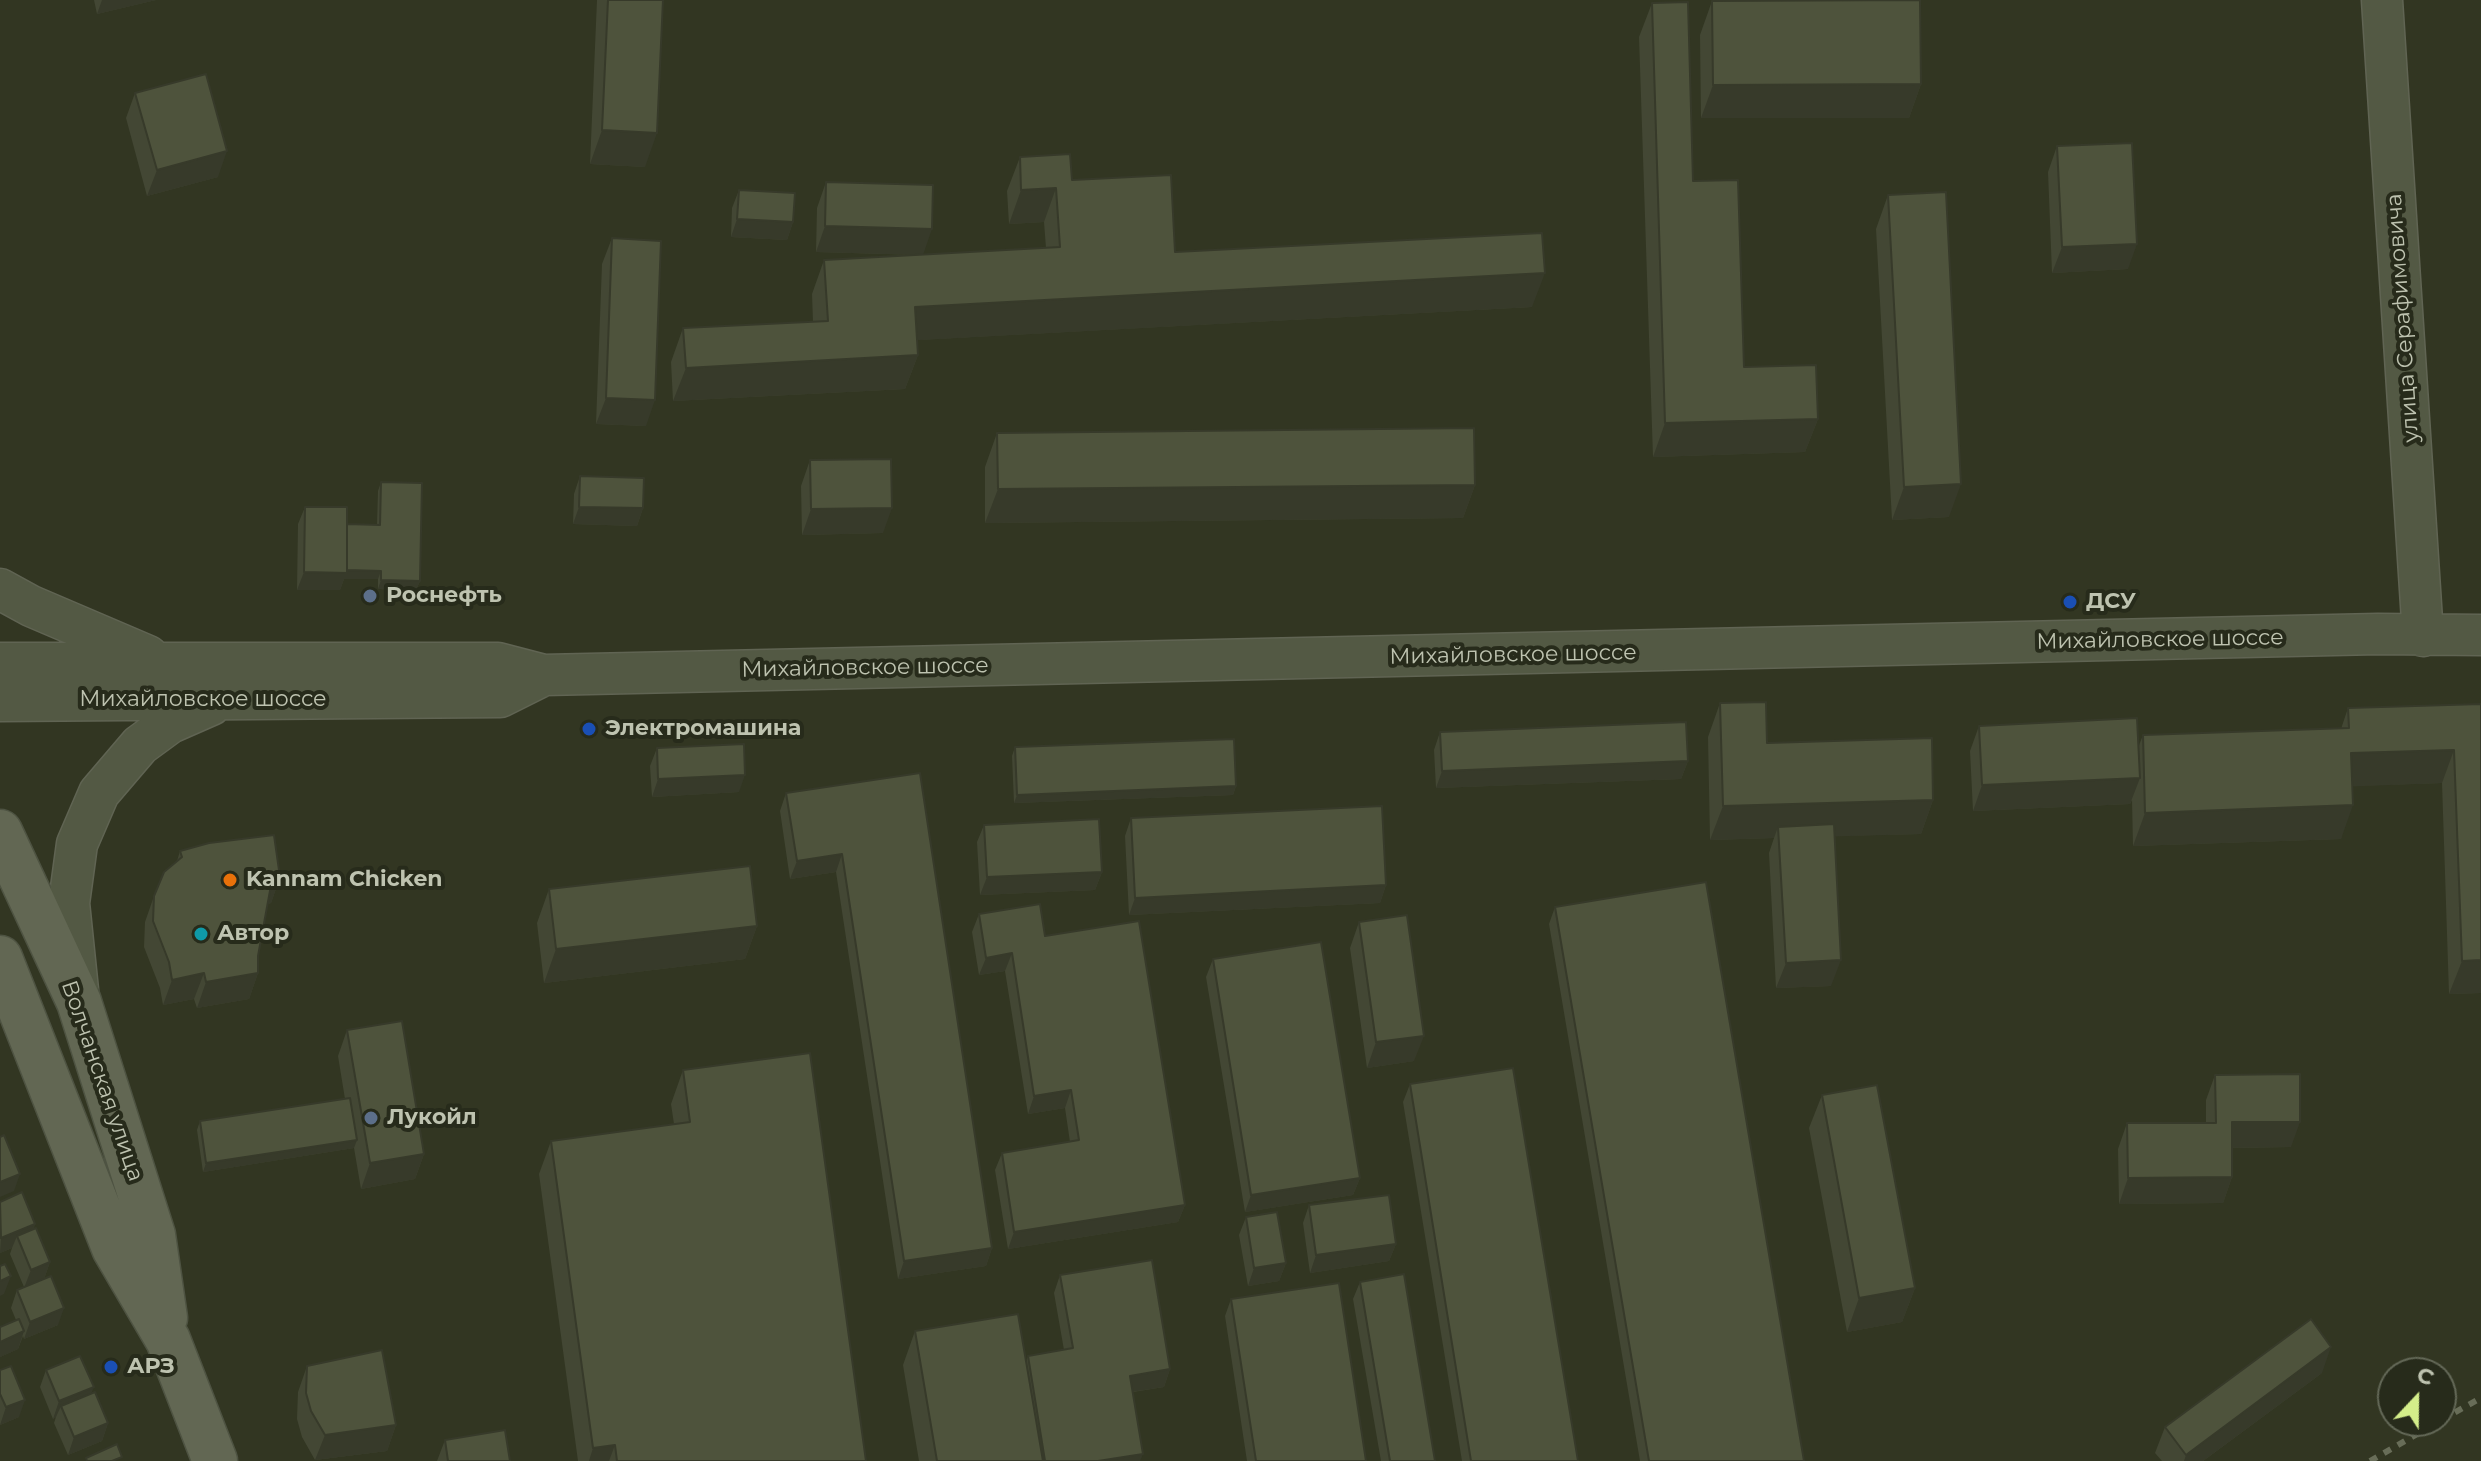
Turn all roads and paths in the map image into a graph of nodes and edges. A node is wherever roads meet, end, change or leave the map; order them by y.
1 (2382, 0) edge
2 (0, 589) edge
3 (2481, 635) edge
4 (2423, 636) junction
5 (163, 662) junction
6 (0, 663) edge
7 (544, 675) junction
8 (0, 701) edge
9 (220, 701) junction
10 (0, 832) edge
11 (0, 958) edge
12 (9, 989) edge
13 (79, 1002) junction
14 (168, 1340) junction
15 (215, 1461) edge

1 - 4 main road, улица Серафимовича
2 - 5 main road
3 - 4 main road, Михайловское шоссе
4 - 7 main road, Михайловское шоссе
5 - 6 main road, Михайловское шоссе
5 - 7 main road, Михайловское шоссе
7 - 9 main road, Михайловское шоссе
8 - 9 main road, Михайловское шоссе
9 - 13 main road
10 - 13 main road, Волчанская улица
11 - 12 main road, Волчанская улица
12 - 14 main road, Волчанская улица
13 - 14 main road, Волчанская улица
14 - 15 main road, Волчанская улица

